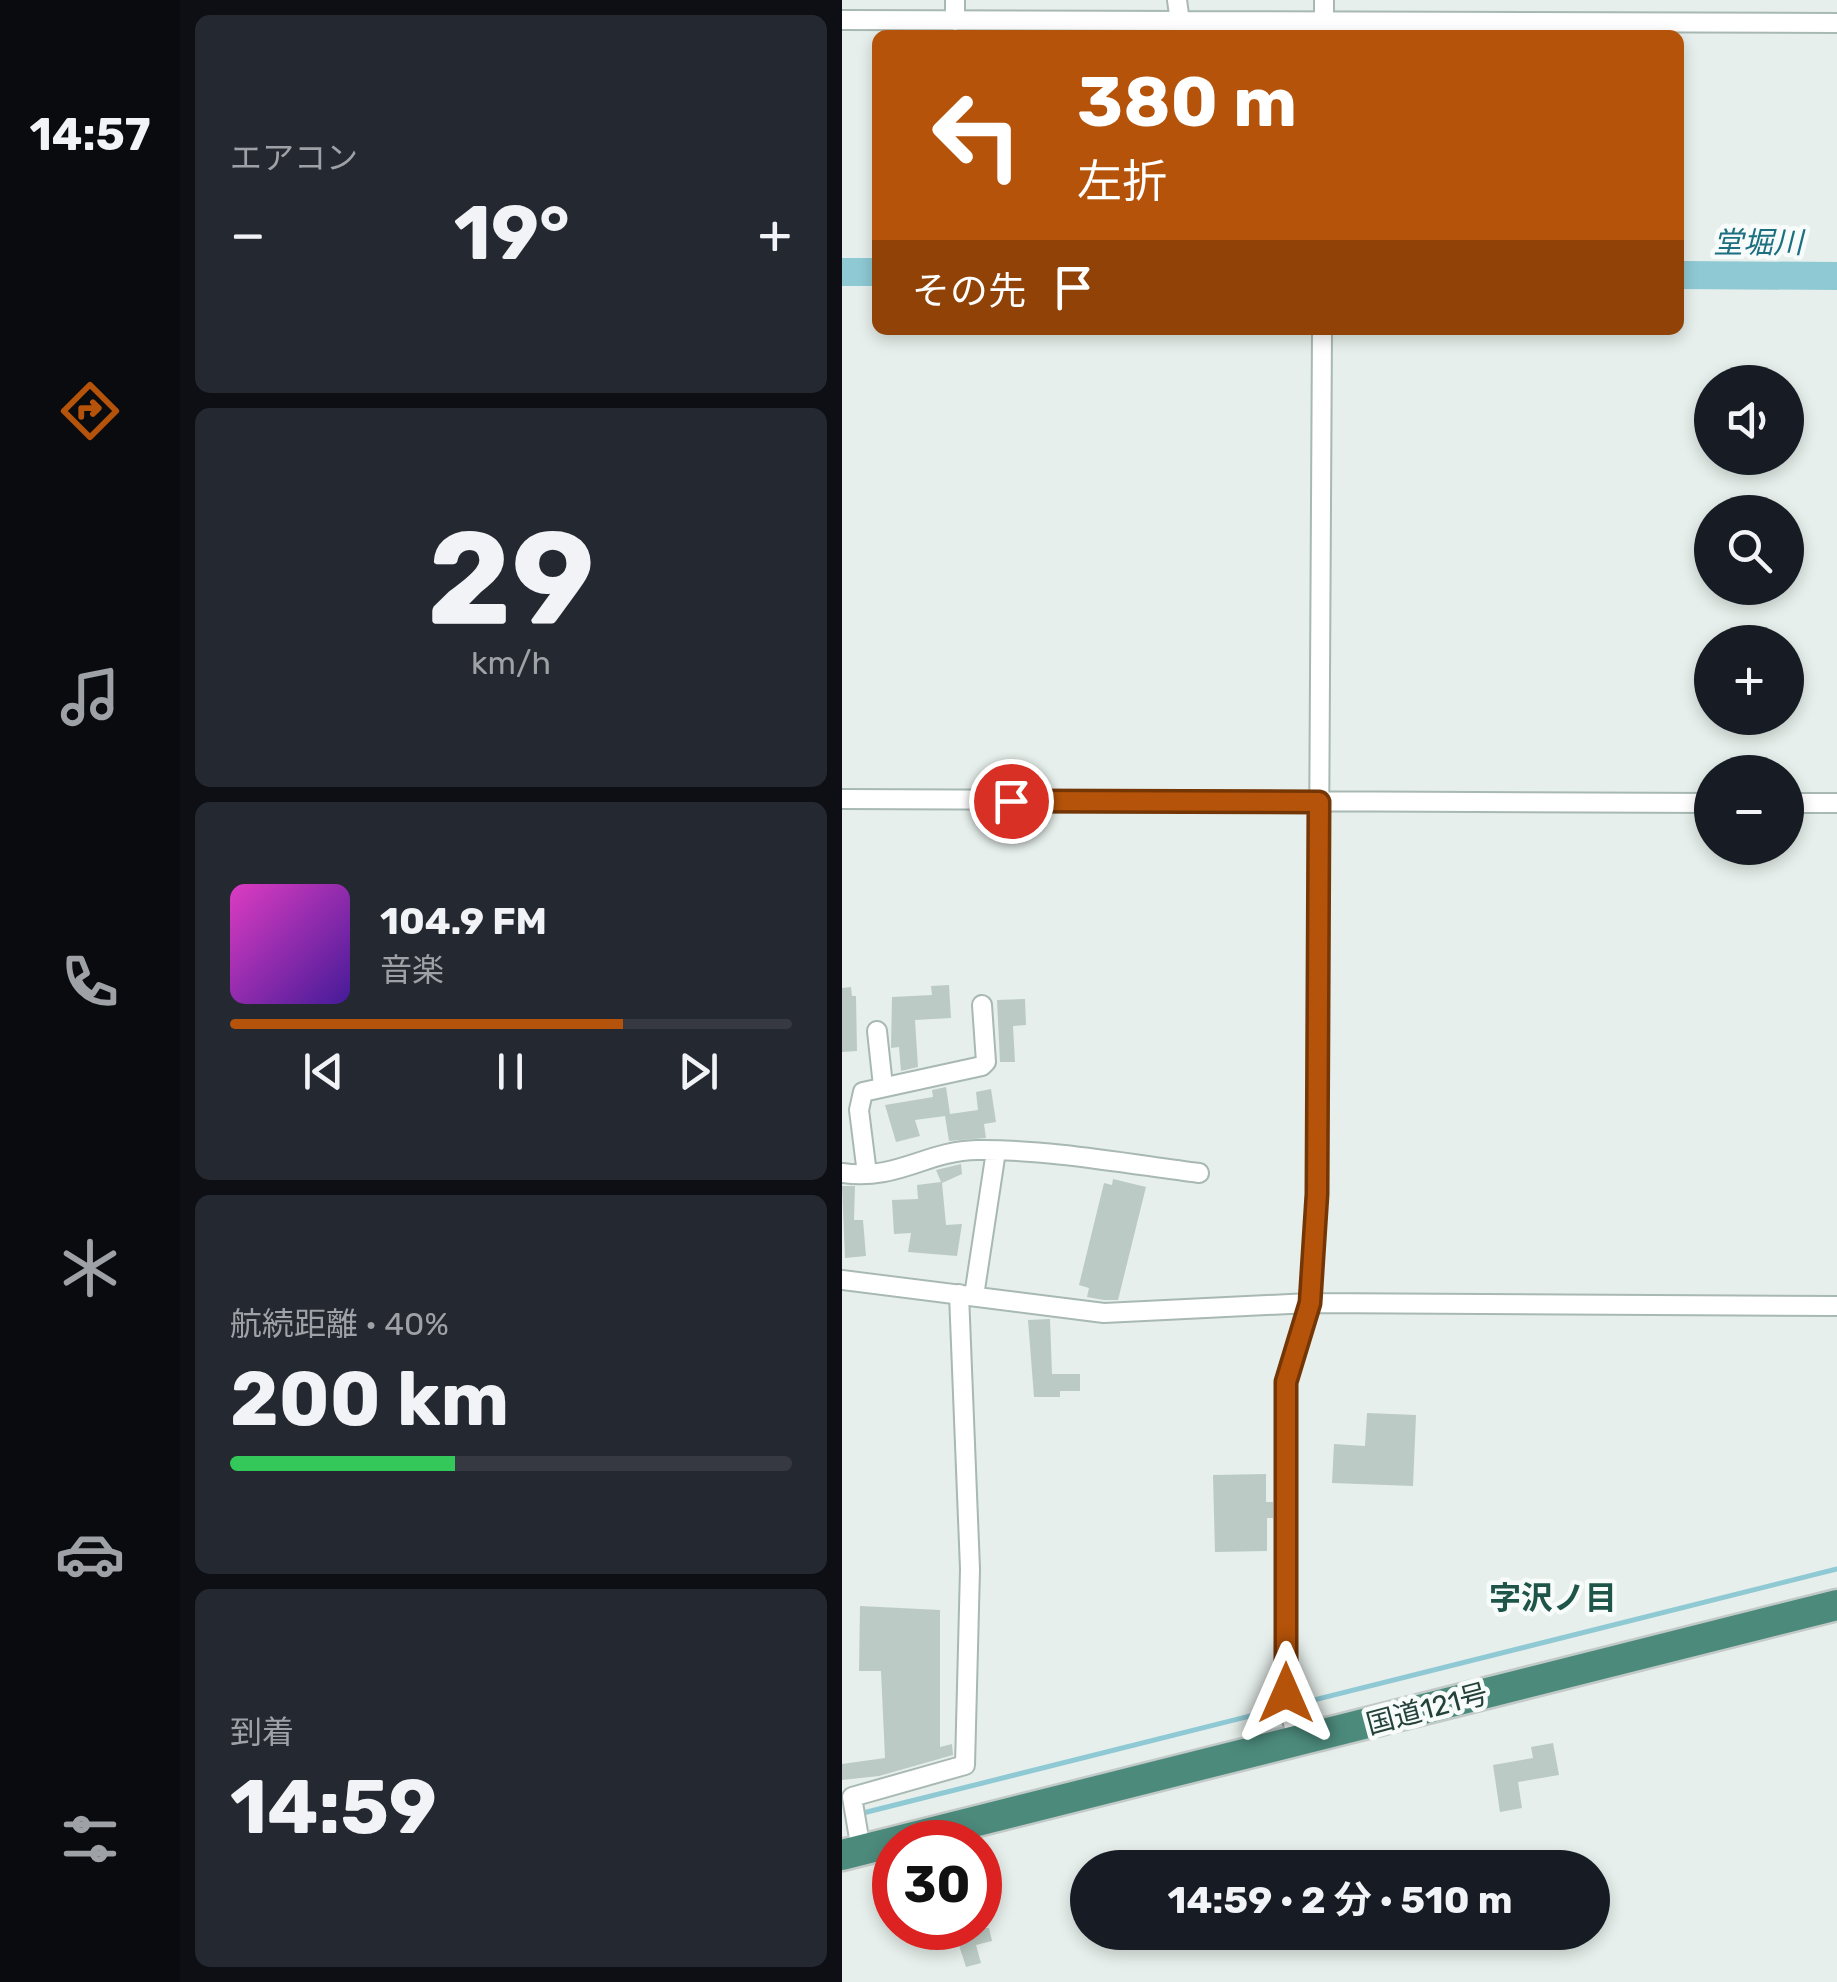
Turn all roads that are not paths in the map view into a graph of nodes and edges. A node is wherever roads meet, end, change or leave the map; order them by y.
1 (955, 0) edge
2 (1177, 0) edge
3 (1324, 0) edge
4 (842, 20) edge
5 (954, 21) junction
6 (1180, 22) junction
7 (1836, 23) edge
8 (1324, 29) edge
9 (1322, 335) edge
10 (842, 799) edge
11 (1319, 802) junction
12 (1694, 803) edge
13 (1804, 803) edge
14 (1836, 803) edge
15 (982, 1005) dead end
16 (877, 1030) dead end
17 (883, 1086) junction
18 (996, 1152) junction
19 (842, 1173) edge
20 (1199, 1173) dead end
21 (868, 1174) junction
22 (842, 1280) edge
23 (967, 1296) junction
24 (1310, 1303) junction
25 (1836, 1306) edge
26 (1836, 1605) edge
27 (1298, 1742) junction
28 (852, 1853) edge

1 - 5 street
2 - 6 street
3 - 8 street
4 - 5 street
5 - 6 street
6 - 8 street
7 - 8 street
9 - 11 street
10 - 11 street
11 - 12 street
11 - 24 street
13 - 14 street
15 - 17 street
16 - 17 street
17 - 21 street
18 - 20 street
18 - 21 street
18 - 23 street
19 - 21 street
22 - 23 street
23 - 24 street
23 - 28 street
24 - 25 street
24 - 27 street
26 - 27 highway, 国道121号
27 - 28 highway, 国道121号

